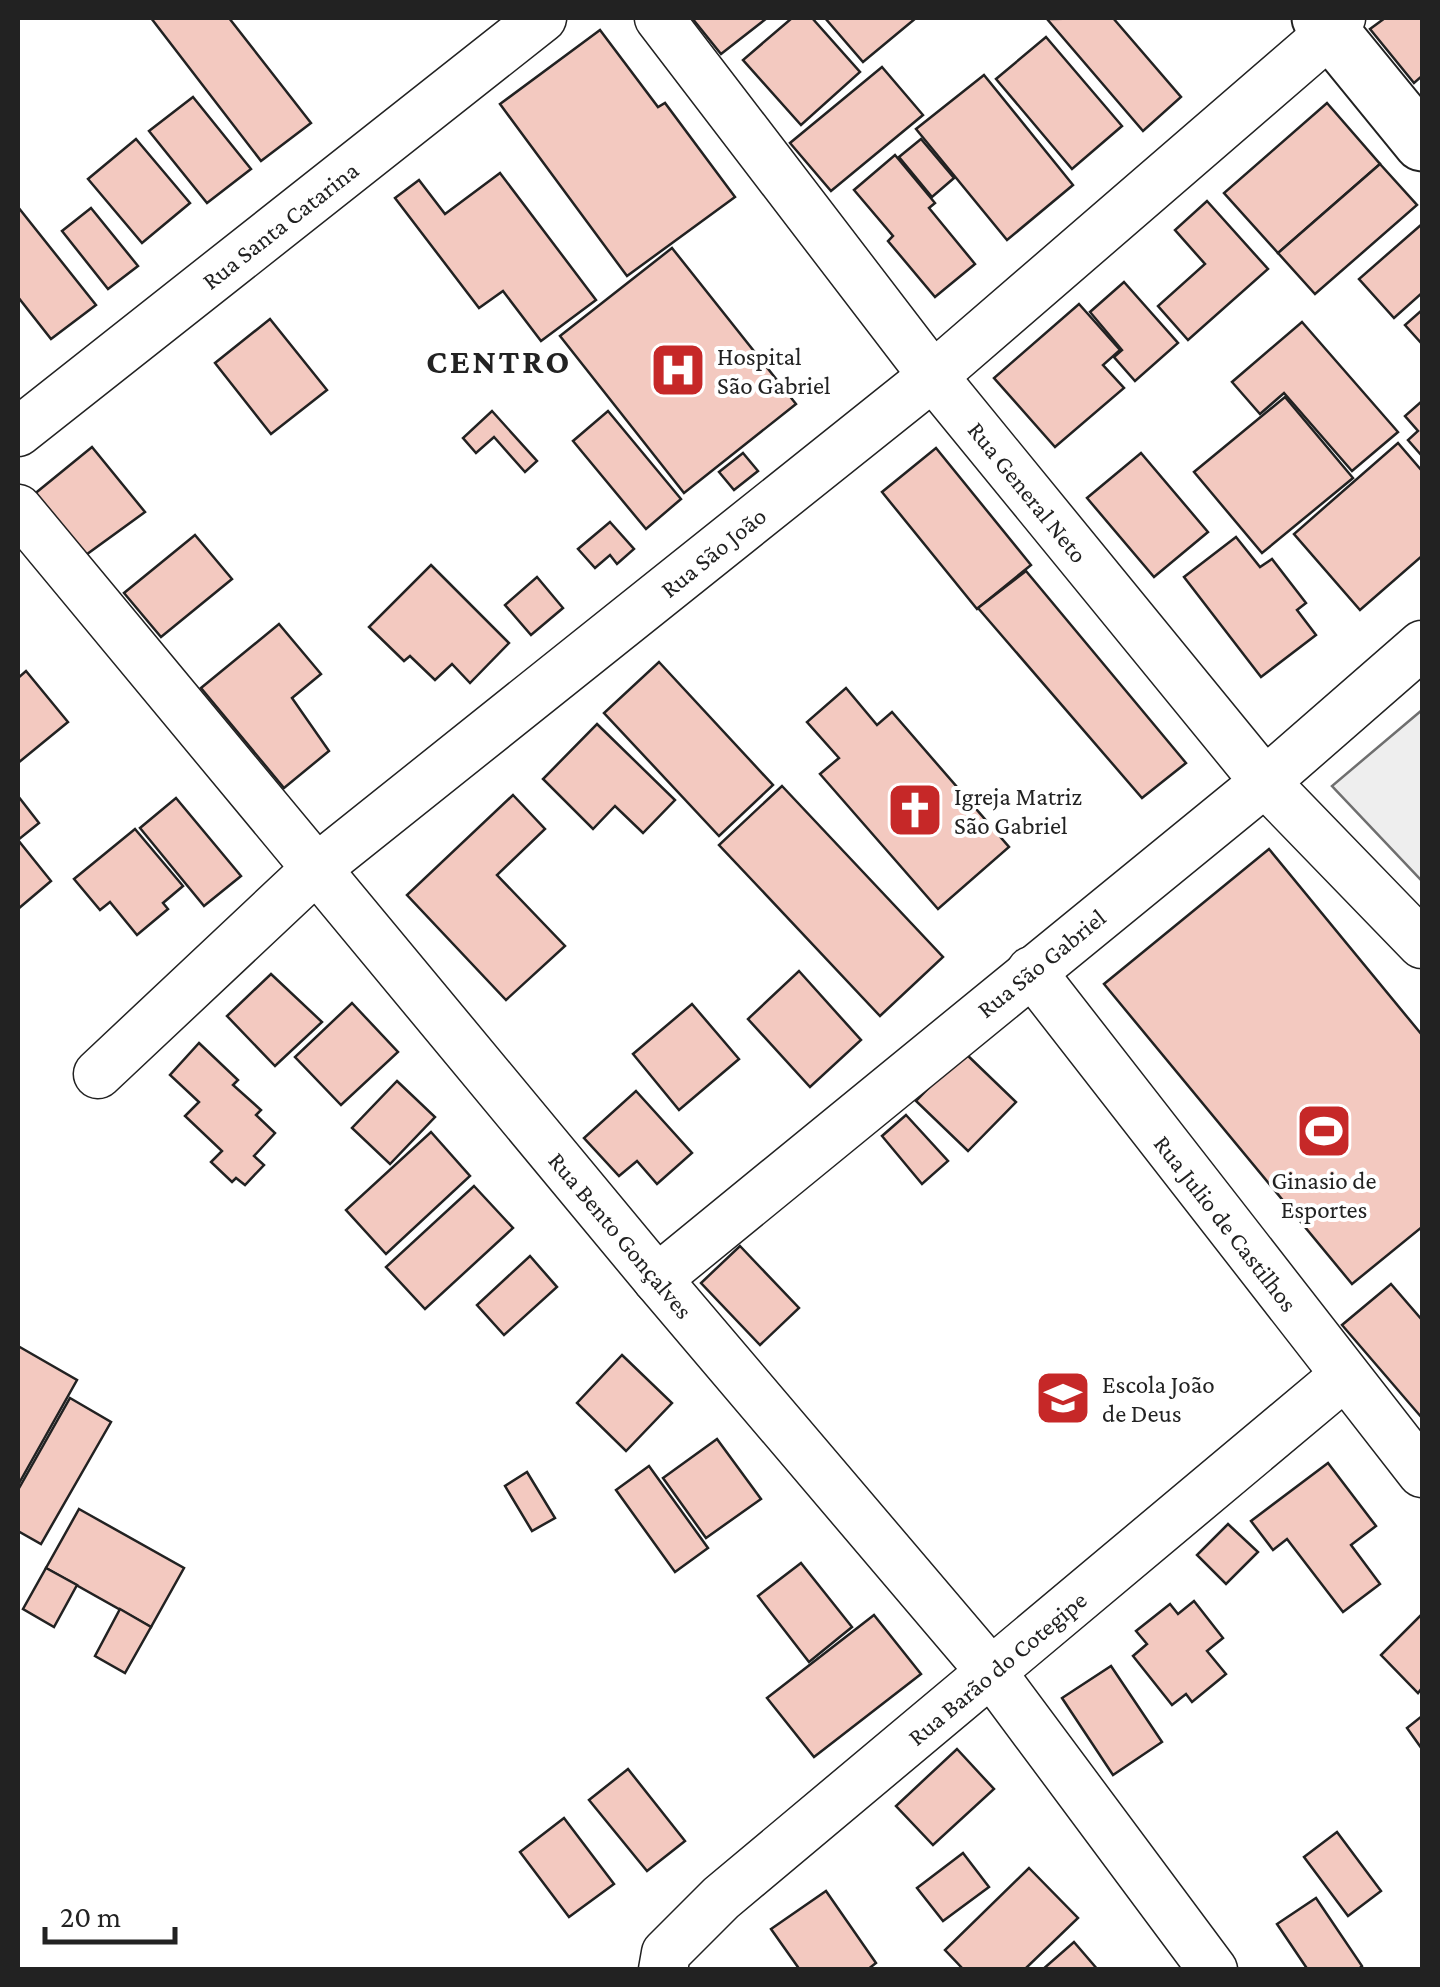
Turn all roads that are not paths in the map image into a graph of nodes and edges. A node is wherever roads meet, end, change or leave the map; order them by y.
1 (542, 18) edge
2 (659, 18) edge
3 (1331, 22) edge
4 (1422, 142) edge
5 (933, 376) junction
6 (18, 432) edge
7 (18, 508) edge
8 (1422, 646) edge
9 (1266, 782) junction
10 (316, 869) junction
11 (1422, 944) edge
12 (1031, 971) junction
13 (98, 1074) dead end
14 (657, 1279) junction
15 (1344, 1376) junction
16 (1422, 1473) edge
17 (992, 1673) junction
18 (663, 1970) edge
19 (1213, 1970) edge

1 - 6 street, Rua Santa Catarina
2 - 5 street, Rua General Neto
3 - 4 main road
3 - 5 street, Rua São João
5 - 9 street, Rua General Neto
5 - 10 street, Rua São João
7 - 10 street, Rua Bento Gonçalves
8 - 9 street, Rua São Gabriel
9 - 11 street, Rua General Neto
9 - 12 street, Rua São Gabriel
10 - 13 street, Rua São João
10 - 14 street, Rua Bento Gonçalves
12 - 14 street, Rua São Gabriel
12 - 15 street, Rua Julio de Castilhos
14 - 17 street, Rua Bento Gonçalves
15 - 16 street, Rua Julio de Castilhos
15 - 17 street, Rua Barão do Cotegipe
17 - 18 street, Rua Barão do Cotegipe
17 - 19 street, Rua Bento Gonçalves

